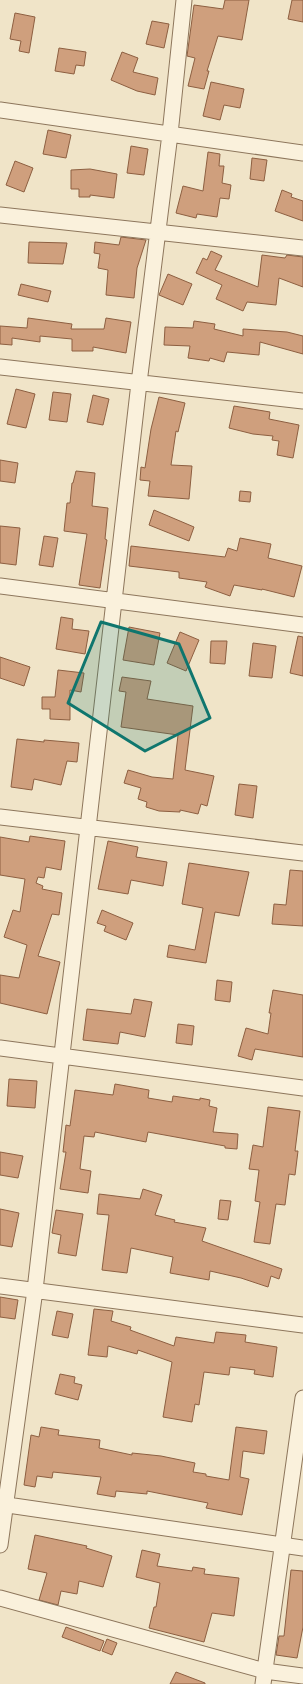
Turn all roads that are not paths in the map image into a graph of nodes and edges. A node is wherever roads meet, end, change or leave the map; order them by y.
1 (184, 0) edge
2 (0, 110) edge
3 (170, 134) junction
4 (303, 153) edge
5 (0, 215) edge
6 (158, 231) junction
7 (303, 248) edge
8 (0, 367) edge
9 (139, 383) junction
10 (303, 401) edge
11 (0, 586) edge
12 (114, 600) junction
13 (303, 625) edge
14 (0, 817) edge
15 (88, 828) junction
16 (303, 853) edge
17 (0, 1048) edge
18 (62, 1057) junction
19 (303, 1088) edge
20 (0, 1286) edge
21 (35, 1290) junction
22 (303, 1325) edge
23 (303, 1398) edge
24 (2, 1505) edge
25 (0, 1545) edge
26 (283, 1545) junction
27 (303, 1548) edge
28 (0, 1598) edge
29 (303, 1676) edge
30 (264, 1677) edge

1 - 3 street
2 - 3 street
3 - 4 street
3 - 6 street
5 - 6 street
6 - 7 street
6 - 9 street
8 - 9 street
9 - 10 street
9 - 12 street
11 - 12 street
12 - 13 street
12 - 15 street
14 - 15 street
15 - 16 street
15 - 18 street
17 - 18 street
18 - 19 street
18 - 21 street
20 - 21 street
21 - 22 street
21 - 24 street
23 - 26 street
24 - 25 street
24 - 26 street
26 - 27 street
26 - 30 street
28 - 30 street
29 - 30 street

